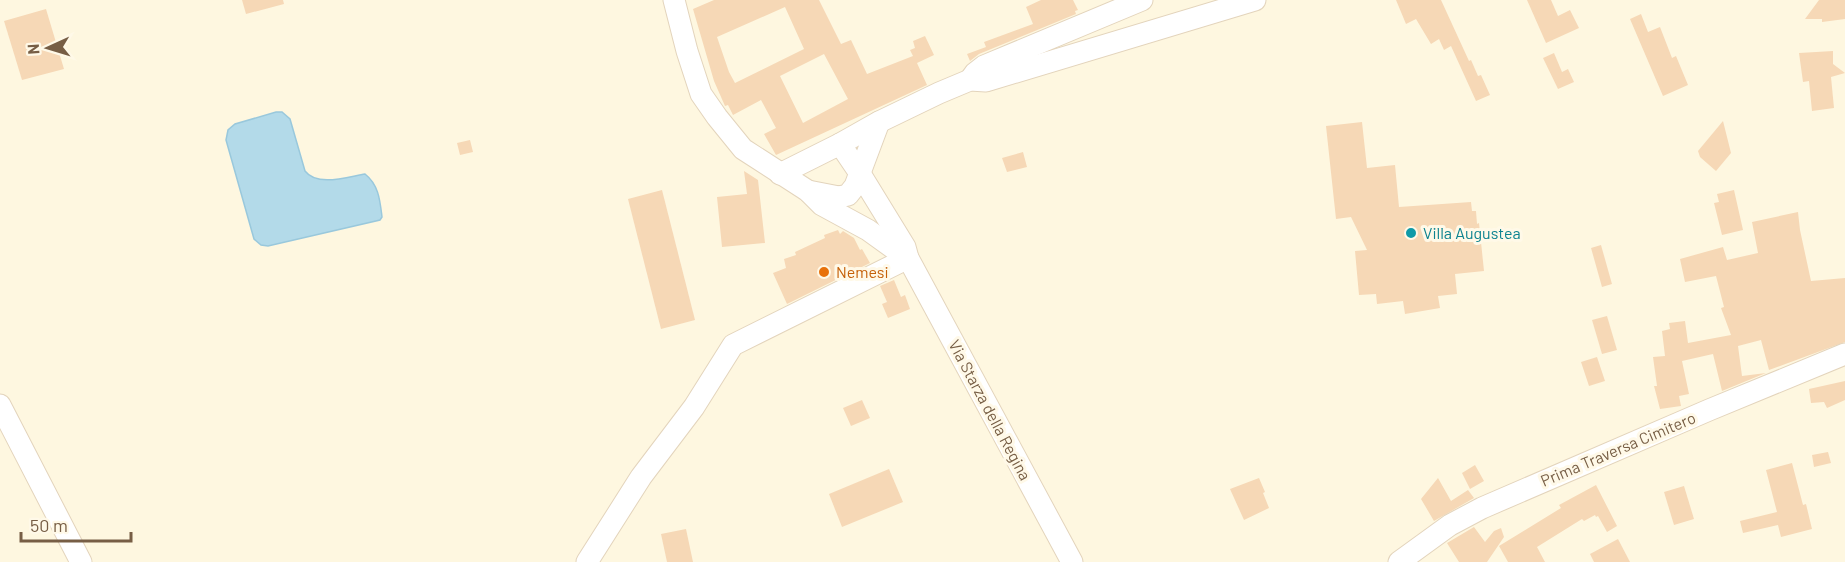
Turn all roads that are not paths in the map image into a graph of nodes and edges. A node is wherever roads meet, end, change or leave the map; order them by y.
1 (674, 0) edge
2 (1142, 0) edge
3 (1255, 0) edge
4 (970, 81) junction
5 (879, 122) junction
6 (840, 144) junction
7 (860, 172) junction
8 (780, 174) junction
9 (808, 191) junction
10 (908, 258) junction
11 (1845, 354) edge
12 (0, 405) edge
13 (81, 562) edge
14 (586, 562) edge
15 (1072, 562) edge
16 (1399, 562) edge

1 - 8 street, Via Starza della Regina
2 - 4 street
3 - 4 street
4 - 5 street
5 - 6 street
5 - 7 street, Via Starza della Regina
6 - 7 street, Via Starza della Regina
6 - 8 street
7 - 9 street, Via Starza della Regina
7 - 10 street, Via Starza della Regina
8 - 9 street, Via Starza della Regina
9 - 10 street, Via Starza della Regina
10 - 14 street
10 - 15 street, Via Starza della Regina
11 - 16 street, Prima Traversa Cimitero
12 - 13 street

